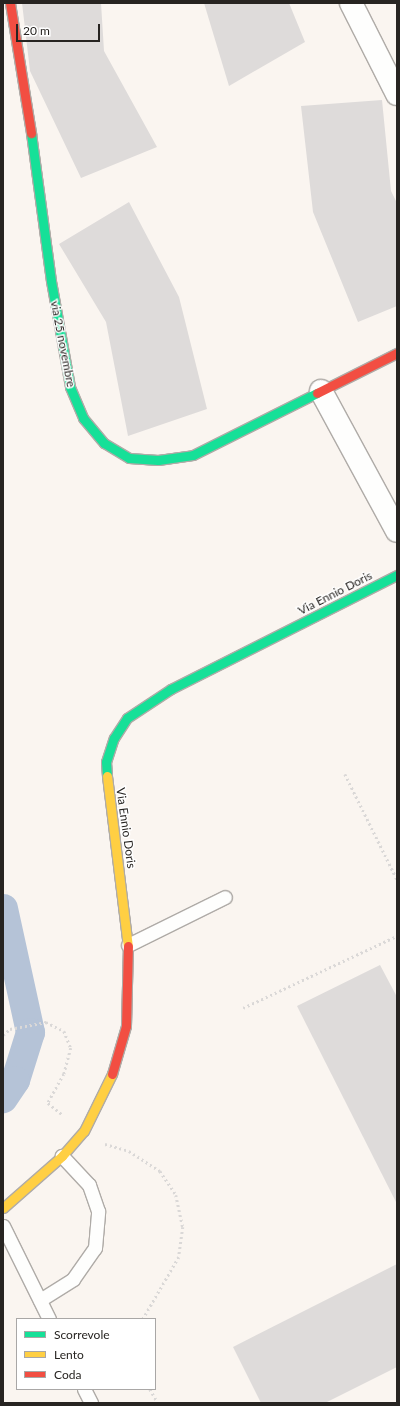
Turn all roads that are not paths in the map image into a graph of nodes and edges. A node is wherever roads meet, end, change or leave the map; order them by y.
1 (10, 3) edge
2 (351, 3) edge
3 (397, 94) edge
4 (397, 354) edge
5 (321, 391) junction
6 (397, 531) edge
7 (397, 575) edge
8 (225, 897) dead end
9 (128, 945) junction
10 (62, 1156) junction
11 (3, 1208) edge
12 (3, 1226) edge
13 (40, 1300) junction
14 (49, 1318) edge
15 (84, 1390) edge
16 (91, 1403) edge

1 - 5 street, via 25 novembre
2 - 3 street
4 - 5 street, via 25 novembre
5 - 6 street
7 - 9 street, Via Ennio Doris
8 - 9 lane
9 - 10 street, Via Ennio Doris
10 - 11 street, Via Ennio Doris
10 - 13 lane
12 - 13 lane
13 - 14 lane
15 - 16 lane

